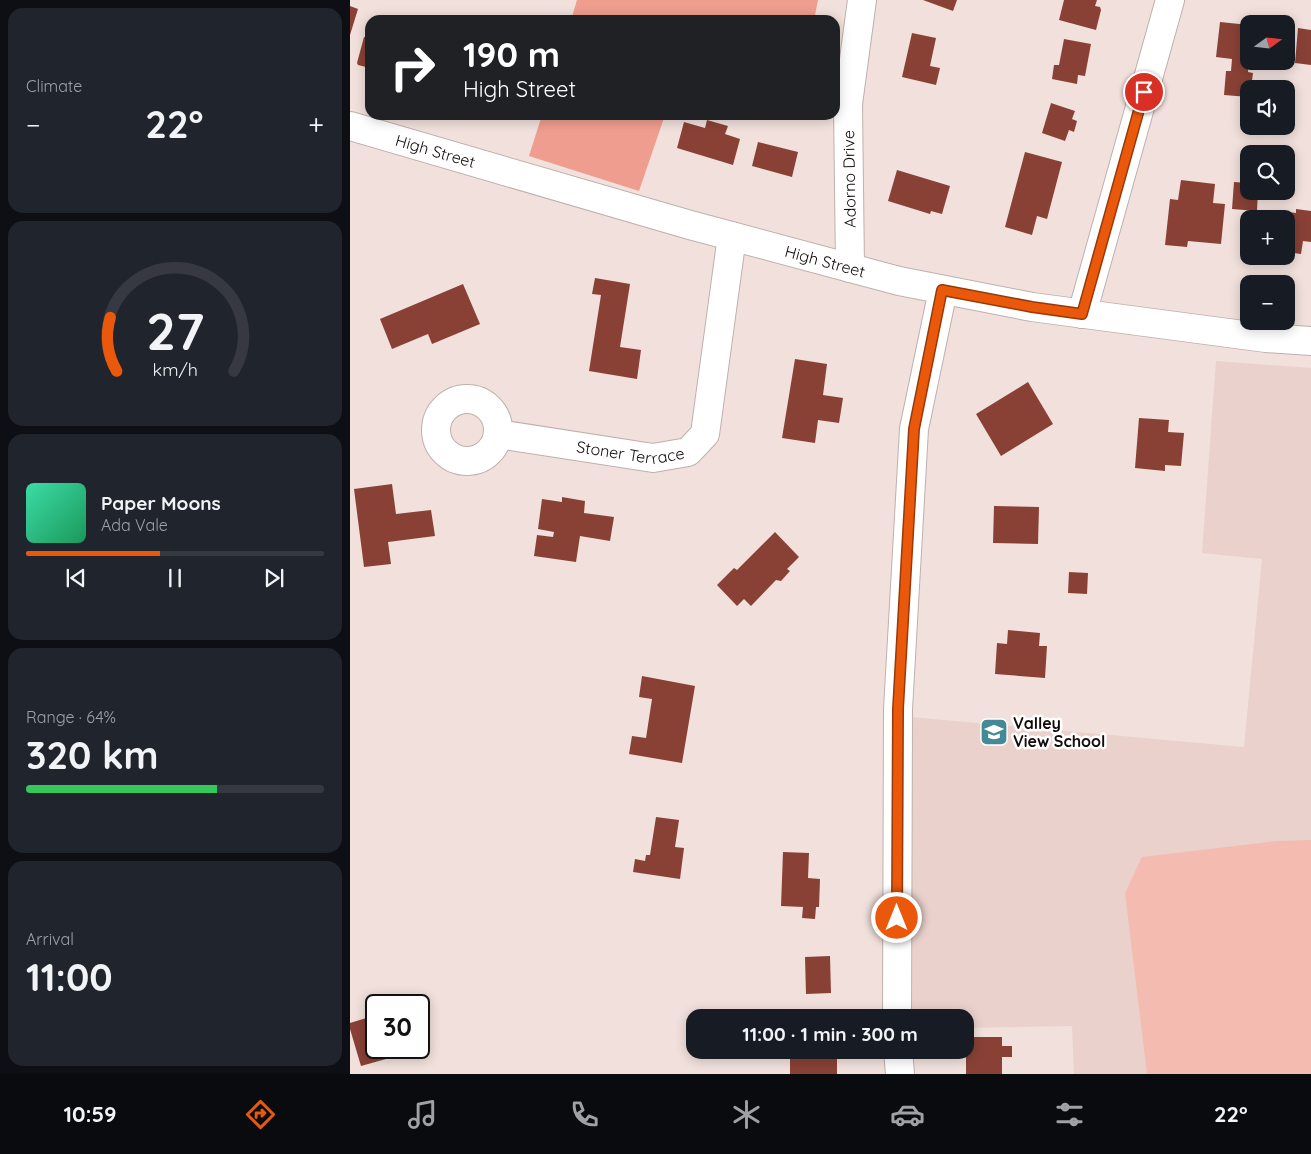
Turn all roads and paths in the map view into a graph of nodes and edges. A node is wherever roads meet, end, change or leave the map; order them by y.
1 (862, 0) edge
2 (1170, 0) edge
3 (350, 126) edge
4 (732, 236) junction
5 (850, 268) junction
6 (942, 290) junction
7 (1082, 314) junction
8 (1311, 341) edge
9 (498, 434) dead end
10 (897, 1009) edge
11 (899, 1059) edge
12 (900, 1074) edge

1 - 5 street, Adorno Drive
2 - 7 street
3 - 4 street, High Street
4 - 5 street, High Street
4 - 9 street, Stoner Terrace
5 - 6 street, High Street
6 - 7 street, High Street
6 - 10 street
7 - 8 street, High Street
11 - 12 street

